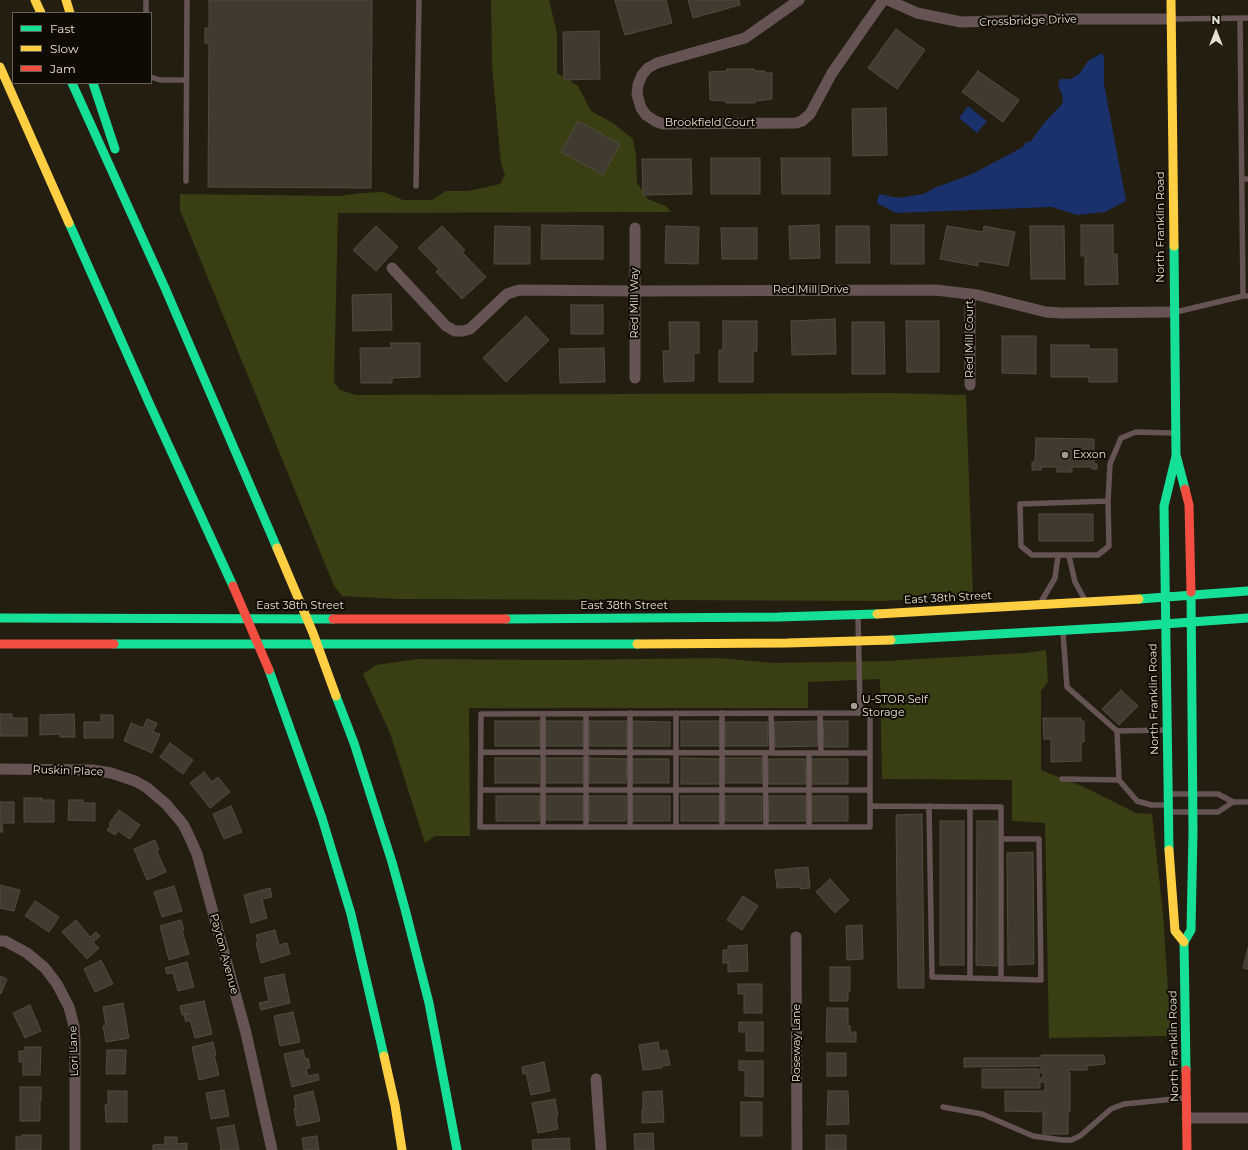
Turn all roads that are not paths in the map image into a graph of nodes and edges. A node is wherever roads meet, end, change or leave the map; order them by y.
1 (35, 0) edge
2 (66, 0) edge
3 (146, 0) edge
4 (187, 0) edge
5 (419, 0) edge
6 (799, 0) edge
7 (883, 0) edge
8 (888, 0) edge
9 (1171, 0) edge
10 (905, 4) edge
11 (41, 12) edge
12 (70, 12) edge
13 (146, 12) edge
14 (1240, 18) junction
15 (1248, 18) edge
16 (1172, 19) junction
17 (0, 67) edge
18 (152, 77) edge
19 (186, 80) junction
20 (72, 84) edge
21 (93, 84) edge
22 (1245, 179) edge
23 (186, 181) dead end
24 (416, 186) dead end
25 (635, 228) dead end
26 (150, 258) junction
27 (392, 268) dead end
28 (635, 291) junction
29 (970, 294) junction
30 (1245, 296) edge
31 (1174, 312) junction
32 (635, 378) dead end
33 (970, 385) dead end
34 (1175, 433) junction
35 (1176, 455) junction
36 (1108, 502) junction
37 (1058, 556) junction
38 (1069, 556) junction
39 (1248, 591) edge
40 (1191, 596) junction
41 (1165, 598) junction
42 (1086, 602) junction
43 (1040, 604) junction
44 (858, 615) junction
45 (0, 618) edge
46 (1248, 618) edge
47 (1191, 622) junction
48 (1165, 624) junction
49 (1063, 630) junction
50 (859, 641) junction
51 (0, 644) edge
52 (860, 707) junction
53 (676, 713) junction
54 (722, 713) junction
55 (771, 713) junction
56 (820, 713) junction
57 (853, 713) junction
58 (870, 713) junction
59 (543, 714) junction
60 (586, 714) junction
61 (630, 714) junction
62 (1167, 730) junction
63 (1117, 731) junction
64 (481, 752) junction
65 (543, 752) junction
66 (586, 752) junction
67 (630, 753) junction
68 (676, 753) junction
69 (722, 753) junction
70 (768, 753) junction
71 (809, 753) junction
72 (821, 753) junction
73 (870, 753) junction
74 (0, 769) edge
75 (1062, 779) dead end
76 (1119, 780) junction
77 (134, 781) joint
78 (480, 790) junction
79 (543, 790) junction
80 (586, 790) junction
81 (630, 790) junction
82 (676, 790) junction
83 (722, 790) junction
84 (766, 790) junction
85 (809, 790) junction
86 (870, 790) junction
87 (1168, 794) junction
88 (1192, 794) junction
89 (1233, 802) junction
90 (1248, 802) edge
91 (870, 806) junction
92 (929, 806) junction
93 (970, 807) junction
94 (1168, 809) junction
95 (1193, 812) junction
96 (543, 827) junction
97 (586, 827) junction
98 (630, 827) junction
99 (676, 827) junction
100 (722, 827) junction
101 (766, 827) junction
102 (809, 827) junction
103 (1001, 839) junction
104 (796, 937) dead end
105 (0, 941) edge
106 (1184, 942) junction
107 (970, 978) junction
108 (1001, 979) junction
109 (596, 1079) dead end
110 (1186, 1097) junction
111 (943, 1107) dead end
112 (1186, 1118) junction
113 (1248, 1118) edge
114 (76, 1150) edge
115 (272, 1150) edge
116 (402, 1150) edge
117 (458, 1150) edge
118 (601, 1150) edge
119 (797, 1150) edge
120 (1187, 1150) edge

1 - 11 main road
2 - 12 main road
3 - 13 lane
4 - 19 lane
5 - 24 lane
6 - 7 street, Brookfield Court
8 - 10 street, Crossbridge Drive
9 - 16 main road, North Franklin Road
10 - 16 street, Crossbridge Drive
14 - 15 lane
14 - 16 lane
14 - 22 lane
16 - 31 main road, North Franklin Road
17 - 116 main road
18 - 19 lane
19 - 23 lane
20 - 26 main road
21 - 26 main road
22 - 30 lane
25 - 28 street, Red Mill Way
26 - 117 main road
27 - 28 street, Red Mill Drive
28 - 29 street, Red Mill Drive
28 - 32 street, Red Mill Way
29 - 31 street, Red Mill Drive
29 - 33 street, Red Mill Court
30 - 31 lane
31 - 34 main road, North Franklin Road
34 - 35 main road, North Franklin Road
34 - 36 lane
35 - 40 main road, North Franklin Road
35 - 41 main road, North Franklin Road
36 - 37 lane
36 - 38 lane
37 - 38 lane
37 - 43 lane
38 - 42 lane
39 - 40 main road, East 38th Street
40 - 41 main road, East 38th Street
40 - 47 main road, North Franklin Road
41 - 42 main road, East 38th Street
41 - 48 main road, North Franklin Road
42 - 43 main road, East 38th Street
43 - 44 main road, East 38th Street
44 - 45 main road, East 38th Street
44 - 50 lane
46 - 47 main road
47 - 48 main road
47 - 88 main road, North Franklin Road
48 - 49 main road
48 - 62 main road, North Franklin Road
49 - 50 main road
49 - 63 lane
50 - 51 main road
50 - 52 lane
52 - 57 lane
52 - 58 lane
53 - 54 lane
53 - 61 lane
53 - 68 lane
54 - 55 lane
54 - 69 lane
55 - 56 lane
55 - 70 lane
56 - 57 lane
56 - 72 lane
57 - 58 lane
58 - 73 lane
59 - 60 lane
59 - 64 lane
59 - 65 lane
60 - 61 lane
60 - 66 lane
61 - 67 lane
62 - 63 lane
62 - 87 main road, North Franklin Road
63 - 76 lane
64 - 65 lane
64 - 78 lane
65 - 66 lane
65 - 79 lane
66 - 67 lane
66 - 80 lane
67 - 68 lane
67 - 81 lane
68 - 69 lane
68 - 82 lane
69 - 70 lane
69 - 83 lane
70 - 71 lane
70 - 84 lane
71 - 72 lane
71 - 85 lane
72 - 73 lane
73 - 86 lane
74 - 77 street, Ruskin Place
75 - 76 lane
76 - 94 lane
77 - 115 street, Payton Avenue
78 - 79 lane
78 - 96 lane
79 - 80 lane
79 - 96 lane
80 - 81 lane
80 - 97 lane
81 - 82 lane
81 - 98 lane
82 - 83 lane
82 - 99 lane
83 - 84 lane
83 - 100 lane
84 - 85 lane
84 - 101 lane
85 - 86 lane
85 - 102 lane
86 - 91 lane
87 - 88 lane
87 - 94 main road, North Franklin Road
88 - 89 lane
88 - 95 main road, North Franklin Road
89 - 90 lane
89 - 95 lane
91 - 92 lane
91 - 102 lane
92 - 93 lane
92 - 107 lane
93 - 103 lane
93 - 107 lane
94 - 95 lane
94 - 106 main road, North Franklin Road
95 - 106 main road, North Franklin Road
96 - 97 lane
97 - 98 lane
98 - 99 lane
99 - 100 lane
100 - 101 lane
101 - 102 lane
103 - 108 lane
103 - 108 lane
104 - 119 street, Roseway Lane
105 - 114 street, Lori Lane
106 - 110 main road, North Franklin Road
107 - 108 lane
109 - 118 street
110 - 111 lane
110 - 112 main road, North Franklin Road
112 - 113 street
112 - 120 main road, North Franklin Road

